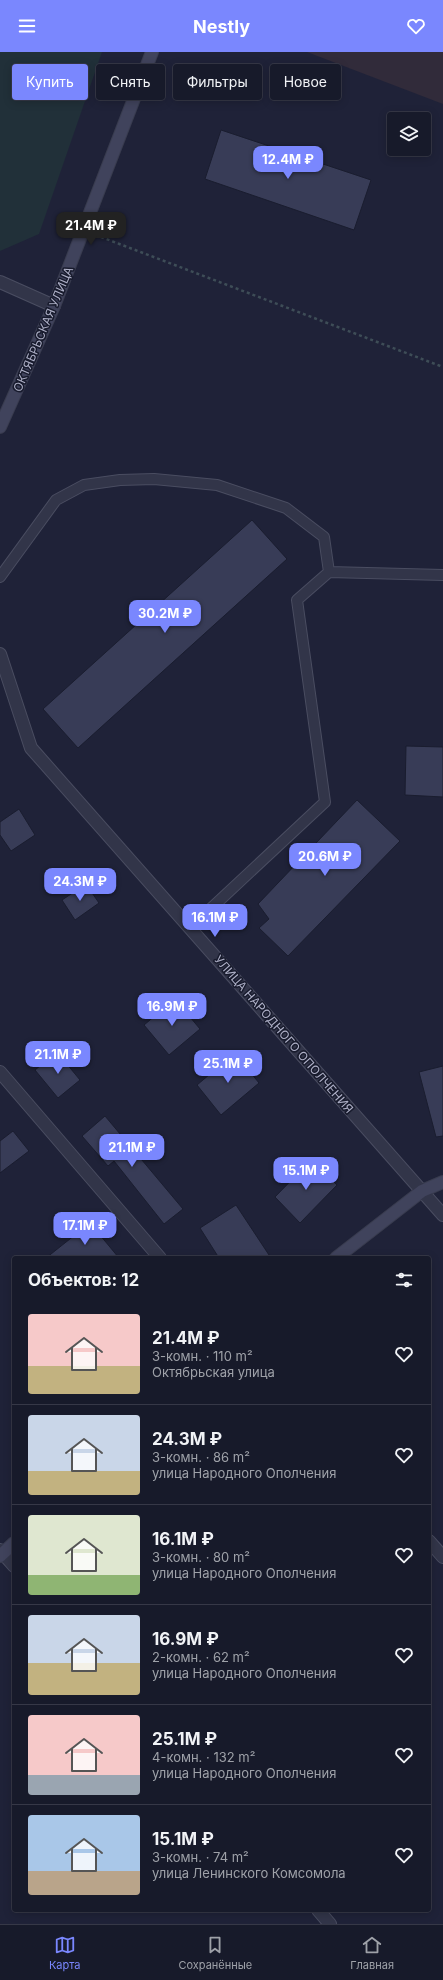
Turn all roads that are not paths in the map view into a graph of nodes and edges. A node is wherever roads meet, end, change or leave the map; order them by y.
1 (152, 52) edge
2 (0, 282) edge
3 (54, 306) junction
4 (0, 426) edge
5 (329, 572) junction
6 (443, 575) edge
7 (0, 576) edge
8 (0, 654) edge
9 (190, 928) junction
10 (0, 1072) edge
11 (443, 1182) edge
12 (422, 1191) junction
13 (443, 1215) edge
14 (158, 1256) edge
15 (339, 1256) edge
16 (431, 1543) edge
17 (12, 1545) edge
18 (1, 1553) edge
19 (443, 1557) edge
20 (12, 1564) edge
21 (320, 1912) edge
22 (330, 1924) edge

1 - 3 street, ОКТЯБРЬСКАЯ УЛИЦА
2 - 3 street
3 - 4 street, ОКТЯБРЬСКАЯ УЛИЦА
5 - 6 lane
5 - 7 lane
5 - 9 lane
8 - 9 street, УЛИЦА НАРОДНОГО ОПОЛЧЕНИЯ
9 - 12 street, УЛИЦА НАРОДНОГО ОПОЛЧЕНИЯ
10 - 14 street
11 - 12 street
12 - 13 street, УЛИЦА НАРОДНОГО ОПОЛЧЕНИЯ
12 - 15 street
16 - 19 street
17 - 18 street
18 - 20 street
21 - 22 street

